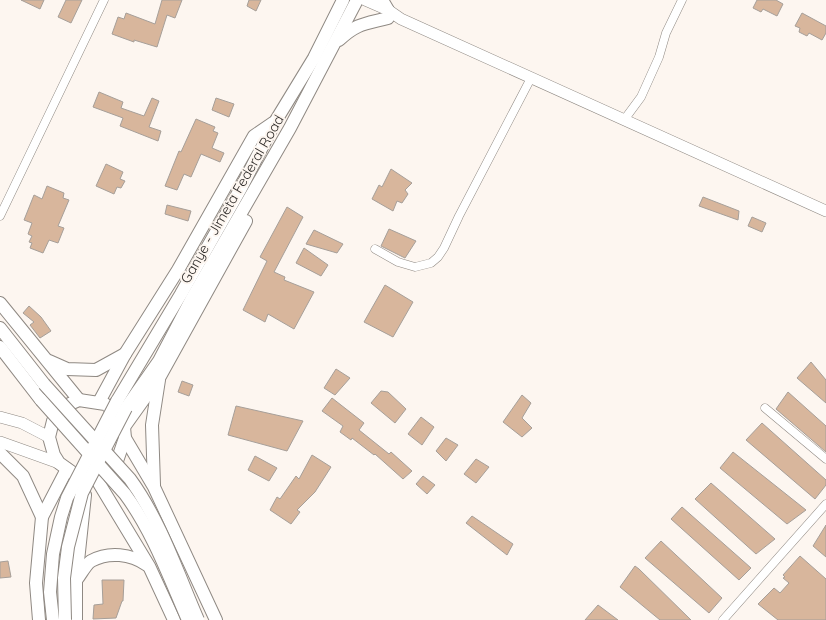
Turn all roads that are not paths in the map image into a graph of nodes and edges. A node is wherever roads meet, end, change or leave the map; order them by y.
1 (104, 0) edge
2 (682, 0) edge
3 (355, 1) edge
4 (390, 12) edge
5 (335, 44) junction
6 (531, 78) junction
7 (624, 120) junction
8 (275, 122) junction
9 (290, 128) junction
10 (826, 211) edge
11 (0, 216) edge
12 (375, 249) dead end
13 (0, 303) edge
14 (0, 328) edge
15 (0, 347) edge
16 (125, 354) junction
17 (44, 358) junction
18 (159, 378) junction
19 (79, 400) junction
20 (99, 402) junction
21 (121, 405) junction
22 (765, 408) dead end
23 (0, 417) edge
24 (125, 433) junction
25 (49, 437) junction
26 (0, 442) edge
27 (0, 452) edge
28 (826, 459) edge
29 (63, 466) junction
30 (91, 475) junction
31 (154, 488) junction
32 (826, 504) edge
33 (42, 517) junction
34 (149, 566) junction
35 (76, 580) junction
36 (39, 620) edge
37 (53, 620) edge
38 (65, 620) edge
39 (76, 620) edge
40 (174, 620) edge
41 (188, 620) edge
42 (198, 620) edge
43 (216, 620) edge
44 (722, 620) edge

1 - 11 street
2 - 7 street
3 - 4 main road
3 - 5 main road, Ganye - Jimeta Federal Road
3 - 8 main road, Ganye - Jimeta Federal Road
4 - 5 main road
4 - 6 main road
5 - 9 main road, Ganye - Jimeta Federal Road
6 - 7 main road
6 - 12 street
7 - 10 main road
8 - 16 main road
8 - 21 main road, Ganye - Jimeta Federal Road
9 - 18 main road
9 - 21 main road, Ganye - Jimeta Federal Road
13 - 17 main road
14 - 42 main road, bridge
15 - 41 main road, bridge
16 - 17 main road
16 - 20 main road
17 - 19 main road
18 - 24 main road
18 - 31 main road
19 - 20 main road
19 - 25 main road
20 - 24 main road
21 - 37 main road, bridge
21 - 38 main road, bridge
22 - 28 street
23 - 25 main road
24 - 30 main road
24 - 31 main road
25 - 29 main road
26 - 29 main road
27 - 33 main road
29 - 30 main road
29 - 33 main road
30 - 34 main road
30 - 35 main road
31 - 43 main road
32 - 44 street
33 - 36 main road
34 - 35 main road
34 - 40 main road
35 - 39 main road

